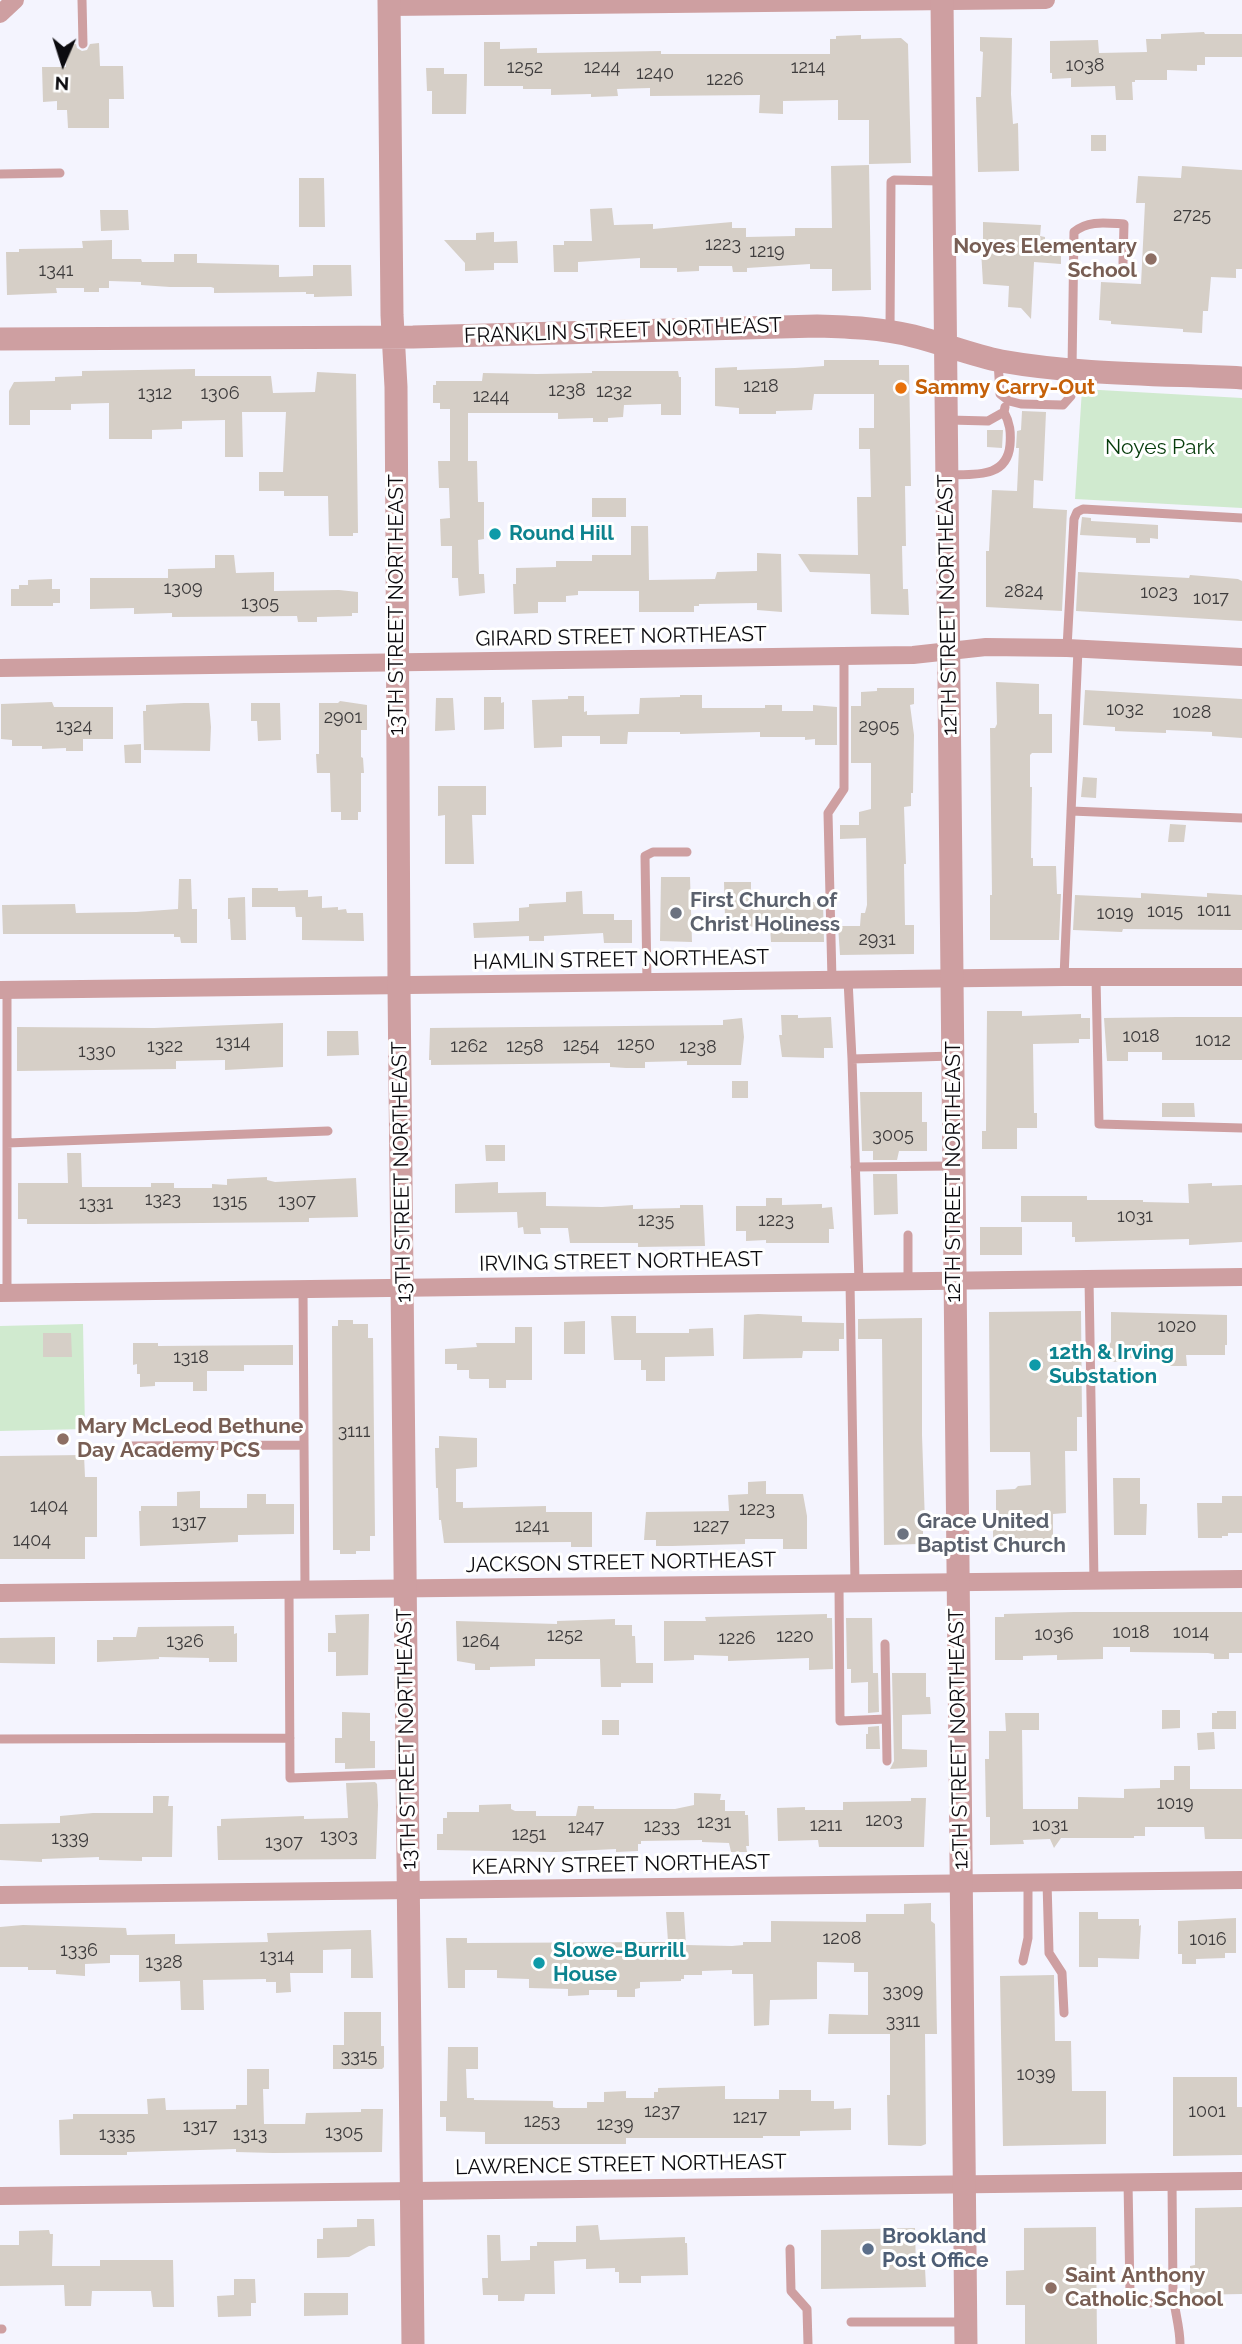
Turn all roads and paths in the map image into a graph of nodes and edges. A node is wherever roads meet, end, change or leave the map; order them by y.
1 (15, 0) edge
2 (82, 0) edge
3 (1046, 0) edge
4 (942, 1) edge
5 (389, 4) edge
6 (0, 14) edge
7 (83, 44) dead end
8 (60, 173) dead end
9 (0, 174) edge
10 (943, 181) junction
11 (1123, 263) dead end
12 (890, 331) junction
13 (393, 336) junction
14 (0, 339) edge
15 (945, 345) junction
16 (998, 360) junction
17 (1072, 369) junction
18 (1242, 378) edge
19 (1005, 398) junction
20 (1004, 412) junction
21 (946, 420) junction
22 (947, 475) junction
23 (1242, 518) edge
24 (1072, 648) junction
25 (948, 650) junction
26 (844, 656) junction
27 (1242, 657) edge
28 (398, 663) junction
29 (0, 668) edge
30 (1071, 811) junction
31 (1242, 818) edge
32 (687, 852) dead end
33 (1096, 976) junction
34 (1064, 977) junction
35 (1242, 977) edge
36 (952, 979) junction
37 (840, 980) junction
38 (647, 982) junction
39 (399, 985) junction
40 (4, 990) edge
41 (954, 1056) junction
42 (852, 1059) junction
43 (1242, 1128) edge
44 (328, 1131) dead end
45 (7, 1143) junction
46 (954, 1166) junction
47 (855, 1167) junction
48 (908, 1235) dead end
49 (1242, 1277) edge
50 (1089, 1279) junction
51 (955, 1281) junction
52 (855, 1282) junction
53 (908, 1282) junction
54 (403, 1287) junction
55 (303, 1289) junction
56 (4, 1293) edge
57 (304, 1445) junction
58 (130, 1446) dead end
59 (1242, 1579) edge
60 (1094, 1581) junction
61 (958, 1582) junction
62 (847, 1584) junction
63 (405, 1589) junction
64 (297, 1590) junction
65 (0, 1593) edge
66 (885, 1644) dead end
67 (886, 1719) junction
68 (290, 1738) junction
69 (0, 1739) edge
70 (887, 1762) dead end
71 (408, 1774) junction
72 (1242, 1880) edge
73 (1047, 1882) junction
74 (1028, 1883) junction
75 (961, 1884) junction
76 (409, 1890) junction
77 (0, 1895) edge
78 (1023, 1961) dead end
79 (1065, 2013) dead end
80 (1242, 2180) edge
81 (1128, 2182) junction
82 (1172, 2182) junction
83 (964, 2184) junction
84 (412, 2191) junction
85 (0, 2196) edge
86 (790, 2249) dead end
87 (1150, 2303) dead end
88 (851, 2322) dead end
89 (965, 2333) edge
90 (413, 2344) edge
91 (808, 2344) edge
92 (1180, 2344) edge

1 - 6 street
2 - 7 lane
3 - 4 street
4 - 5 street
4 - 10 street, 12TH STREET NORTHEAST
5 - 13 street, 13TH STREET NORTHEAST
8 - 9 lane
10 - 12 lane
10 - 15 street, 12TH STREET NORTHEAST
11 - 17 lane
12 - 13 street, FRANKLIN STREET NORTHEAST
12 - 15 street, FRANKLIN STREET NORTHEAST
13 - 14 street, FRANKLIN STREET NORTHEAST
13 - 28 street, 13TH STREET NORTHEAST
15 - 16 street, FRANKLIN STREET NORTHEAST
15 - 21 street, 12TH STREET NORTHEAST
16 - 17 street, FRANKLIN STREET NORTHEAST
16 - 19 lane
17 - 18 street, FRANKLIN STREET NORTHEAST
17 - 19 lane
19 - 20 lane
20 - 21 lane
20 - 22 lane
21 - 22 street, 12TH STREET NORTHEAST
22 - 25 street, 12TH STREET NORTHEAST
23 - 24 lane
24 - 25 street, GIRARD STREET NORTHEAST
24 - 27 street, GIRARD STREET NORTHEAST
24 - 30 lane
25 - 26 street, GIRARD STREET NORTHEAST
25 - 36 street, 12TH STREET NORTHEAST
26 - 28 street, GIRARD STREET NORTHEAST
26 - 37 lane
28 - 29 street, GIRARD STREET NORTHEAST
28 - 39 street, 13TH STREET NORTHEAST
30 - 31 lane
30 - 34 lane
32 - 38 lane
33 - 34 street, HAMLIN STREET NORTHEAST
33 - 35 street, HAMLIN STREET NORTHEAST
33 - 43 lane
34 - 36 street, HAMLIN STREET NORTHEAST
36 - 37 street, HAMLIN STREET NORTHEAST
36 - 41 street, 12TH STREET NORTHEAST
37 - 38 street, HAMLIN STREET NORTHEAST
37 - 42 lane
38 - 39 street, HAMLIN STREET NORTHEAST
39 - 40 street, HAMLIN STREET NORTHEAST
39 - 54 street, 13TH STREET NORTHEAST
40 - 45 lane
41 - 42 lane
41 - 46 street, 12TH STREET NORTHEAST
42 - 47 lane
44 - 45 lane
45 - 56 lane
46 - 47 lane
46 - 51 street, 12TH STREET NORTHEAST
47 - 52 lane
48 - 53 lane
49 - 50 street, IRVING STREET NORTHEAST
50 - 51 street, IRVING STREET NORTHEAST
50 - 60 lane
51 - 53 street, IRVING STREET NORTHEAST
51 - 61 street, 12TH STREET NORTHEAST
52 - 53 street, IRVING STREET NORTHEAST
52 - 54 street, IRVING STREET NORTHEAST
52 - 62 lane
54 - 55 street, IRVING STREET NORTHEAST
54 - 63 street, 13TH STREET NORTHEAST
55 - 56 street, IRVING STREET NORTHEAST
55 - 57 lane
57 - 58 lane
57 - 64 lane
59 - 60 street, JACKSON STREET NORTHEAST
60 - 61 street, JACKSON STREET NORTHEAST
61 - 62 street, JACKSON STREET NORTHEAST
61 - 75 street, 12TH STREET NORTHEAST
62 - 63 street, JACKSON STREET NORTHEAST
62 - 67 lane
63 - 64 street, JACKSON STREET NORTHEAST
63 - 71 street, 13TH STREET NORTHEAST
64 - 65 street, JACKSON STREET NORTHEAST
64 - 68 lane
66 - 67 lane
67 - 70 lane
68 - 69 lane
68 - 71 lane
71 - 76 street, 13TH STREET NORTHEAST
72 - 73 street, KEARNY STREET NORTHEAST
73 - 74 street, KEARNY STREET NORTHEAST
73 - 79 lane
74 - 75 street, KEARNY STREET NORTHEAST
74 - 78 lane
75 - 76 street, KEARNY STREET NORTHEAST
75 - 83 street, 12TH STREET NORTHEAST
76 - 77 street, KEARNY STREET NORTHEAST
76 - 84 street, 13TH STREET NORTHEAST
80 - 82 street, LAWRENCE STREET NORTHEAST
81 - 82 street, LAWRENCE STREET NORTHEAST
81 - 83 street, LAWRENCE STREET NORTHEAST
81 - 87 lane
82 - 92 lane
83 - 84 street, LAWRENCE STREET NORTHEAST
83 - 89 street, 12TH STREET NORTHEAST
84 - 85 street, LAWRENCE STREET NORTHEAST
84 - 90 street, 13TH STREET NORTHEAST
86 - 91 lane
88 - 89 lane

